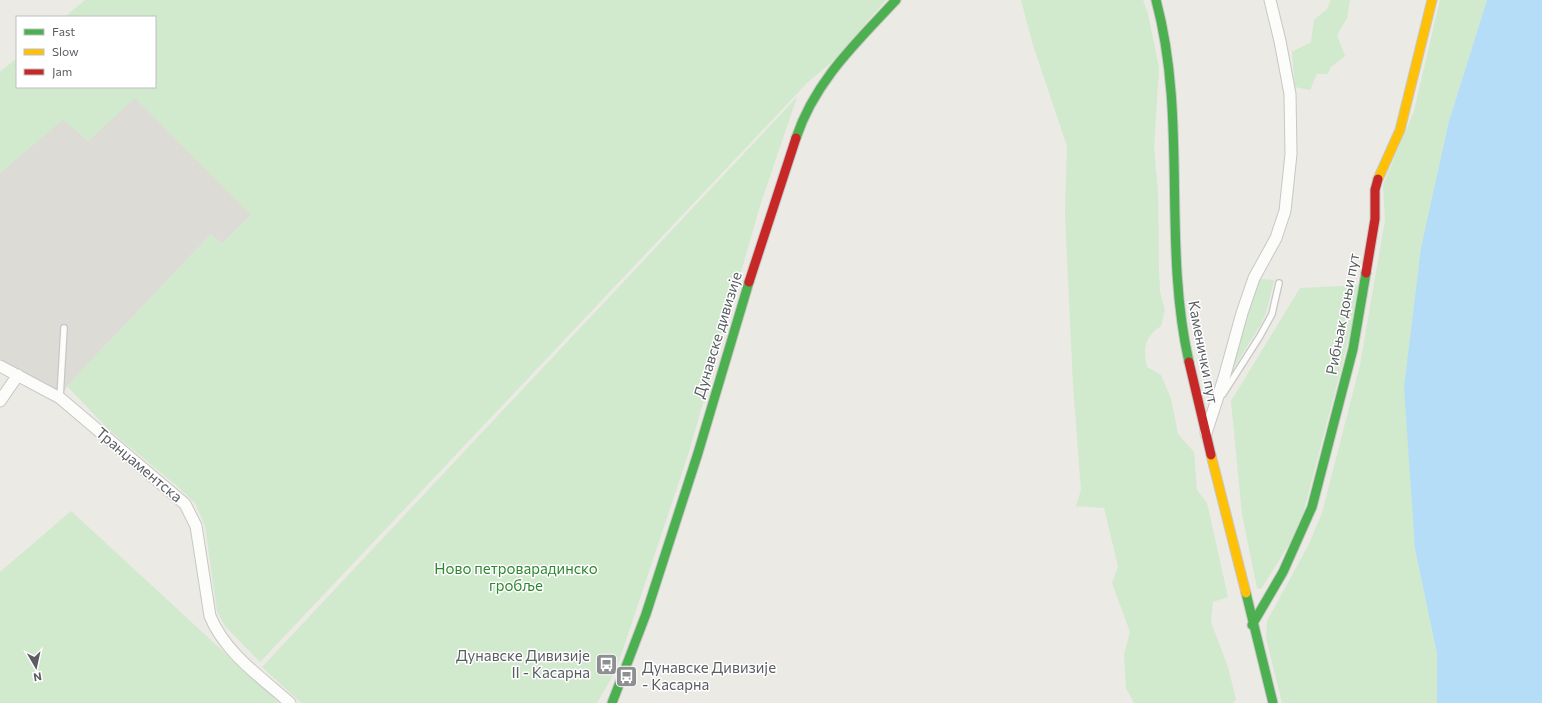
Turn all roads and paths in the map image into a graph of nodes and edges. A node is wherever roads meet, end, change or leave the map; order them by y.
1 (896, 0) edge
2 (1156, 0) edge
3 (1270, 0) edge
4 (1432, 0) edge
5 (1279, 283) dead end
6 (64, 328) dead end
7 (0, 366) edge
8 (18, 375) junction
9 (60, 398) junction
10 (0, 401) edge
11 (1216, 405) junction
12 (1206, 434) junction
13 (1252, 625) junction
14 (290, 703) edge
15 (612, 703) edge
16 (1273, 703) edge

1 - 15 street, Дунавске дивизије
2 - 12 street, Каменички пут
3 - 11 street
4 - 13 street, Рибњак доњи пут
5 - 11 lane
6 - 9 lane
7 - 8 street, Транџаментска
8 - 9 street, Транџаментска
8 - 10 street
9 - 14 street, Транџаментска
11 - 12 street
12 - 13 street, Каменички пут
13 - 16 street, Каменички пут

